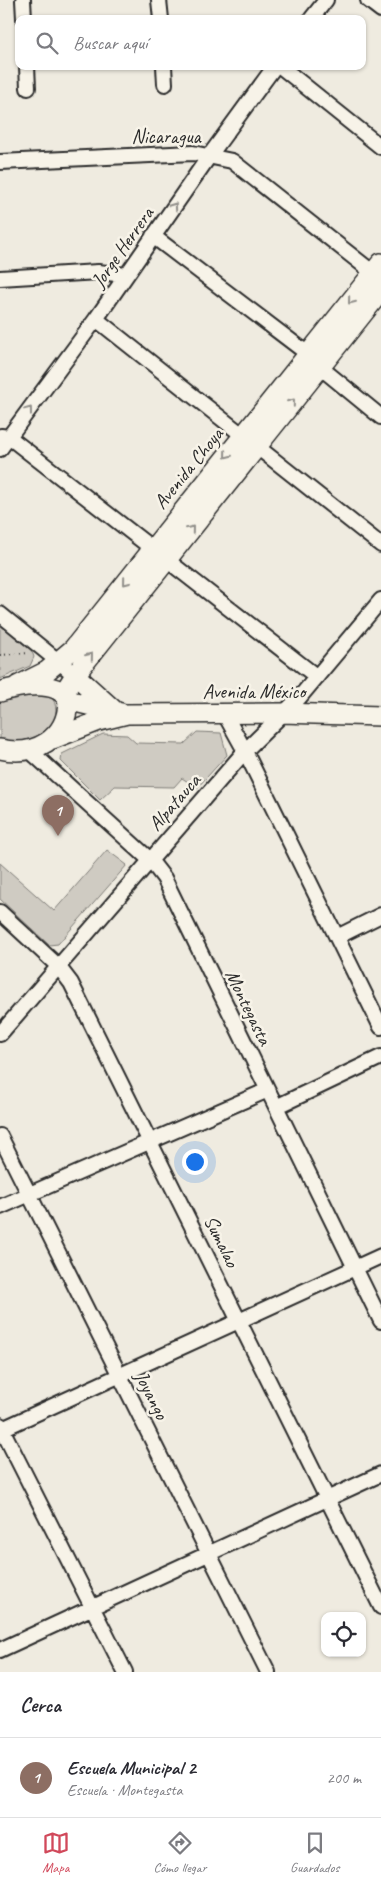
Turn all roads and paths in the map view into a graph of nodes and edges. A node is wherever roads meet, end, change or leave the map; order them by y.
1 (23, 0) edge
2 (160, 0) edge
3 (326, 0) edge
4 (368, 0) edge
5 (381, 10) edge
6 (24, 15) edge
7 (161, 15) edge
8 (314, 15) edge
9 (26, 70) edge
10 (164, 70) edge
11 (272, 70) edge
12 (285, 70) edge
13 (165, 84) dead end
14 (28, 88) dead end
15 (381, 147) edge
16 (210, 155) junction
17 (0, 162) edge
18 (153, 236) junction
19 (378, 271) edge
20 (126, 275) junction
21 (0, 278) edge
22 (381, 291) edge
23 (96, 319) junction
24 (314, 361) junction
25 (381, 417) edge
26 (4, 437) edge
27 (251, 440) junction
28 (0, 449) edge
29 (381, 545) edge
30 (159, 555) junction
31 (381, 600) edge
32 (0, 614) edge
33 (0, 655) edge
34 (53, 657) junction
35 (75, 675) junction
36 (317, 677) junction
37 (8, 689) edge
38 (67, 698) junction
39 (122, 713) junction
40 (224, 713) junction
41 (282, 713) junction
42 (379, 720) edge
43 (53, 738) junction
44 (0, 749) edge
45 (24, 750) junction
46 (245, 751) junction
47 (0, 765) edge
48 (150, 860) junction
49 (0, 912) edge
50 (381, 915) edge
51 (337, 937) junction
52 (58, 966) junction
53 (381, 1027) edge
54 (0, 1034) edge
55 (381, 1057) edge
56 (268, 1090) junction
57 (276, 1106) junction
58 (0, 1136) edge
59 (150, 1141) junction
60 (29, 1194) junction
61 (0, 1207) edge
62 (381, 1256) edge
63 (355, 1268) junction
64 (239, 1321) junction
65 (381, 1321) edge
66 (120, 1376) junction
67 (1, 1428) edge
68 (381, 1474) edge
69 (327, 1499) junction
70 (209, 1554) junction
71 (93, 1607) junction
72 (381, 1607) edge
73 (0, 1650) edge
74 (126, 1672) edge
75 (268, 1672) edge

1 - 6 street
2 - 7 street
3 - 8 street
4 - 5 street
9 - 14 street
10 - 13 street
11 - 16 street, Jorge Herrera
12 - 15 street
16 - 17 street, Nicaragua
18 -> 16 street, Jorge Herrera
16 - 19 street, Nicaragua
18 - 20 street, Jorge Herrera
18 - 24 street
19 -> 24 main road, Avenida Choya
20 - 21 street
20 - 23 street, Jorge Herrera
22 - 24 main road, Avenida Choya
26 -> 23 street, Jorge Herrera
23 - 27 street
24 - 25 street
24 - 27 main road, Avenida Choya
26 - 28 street, Jorge Herrera
26 - 30 street
27 - 29 street
27 - 30 main road, Avenida Choya
30 -> 34 main road, Avenida Choya
35 -> 30 main road, Avenida Choya
30 - 36 street
31 - 36 street, Alpatauca
32 - 34 street
33 - 34 path
34 - 35 street
34 - 37 main road, Avenida Choya
35 - 38 main road, Avenida Choya
35 - 39 main road
36 - 41 street, Alpatauca
37 - 38 main road, Avenida México
38 - 39 main road, Avenida México
38 - 43 main road, Avenida Choya
39 - 40 main road, Avenida México
39 - 43 main road, Avenida México
40 - 41 main road, Avenida México
40 - 46 street
41 - 42 main road, Avenida México
41 - 46 street, Alpatauca
43 - 45 main road, Avenida México
44 - 45 main road
45 - 47 main road
45 - 48 street, Montegasta
46 - 48 street, Alpatauca
46 - 51 street
48 - 52 street, Alpatauca
48 - 56 street, Montegasta
49 - 52 street, Sumalao
50 - 51 street
51 - 53 street
52 - 54 street, Alpatauca
52 - 59 street, Sumalao
55 - 57 street
56 - 57 street, Montegasta
56 - 59 street
57 - 63 street, Montegasta
58 - 60 street, Joyango
59 - 60 street
59 - 64 street, Sumalao
60 - 61 street
60 - 66 street, Joyango
62 - 63 street
63 - 64 street
63 - 65 street, Montegasta
64 - 66 street
64 - 69 street, Sumalao
66 - 67 street
66 - 70 street, Joyango
67 - 71 street
68 - 69 street
69 - 70 street
69 - 72 street, Sumalao
70 - 71 street
70 - 75 street, Joyango
71 - 73 street
71 - 74 street

